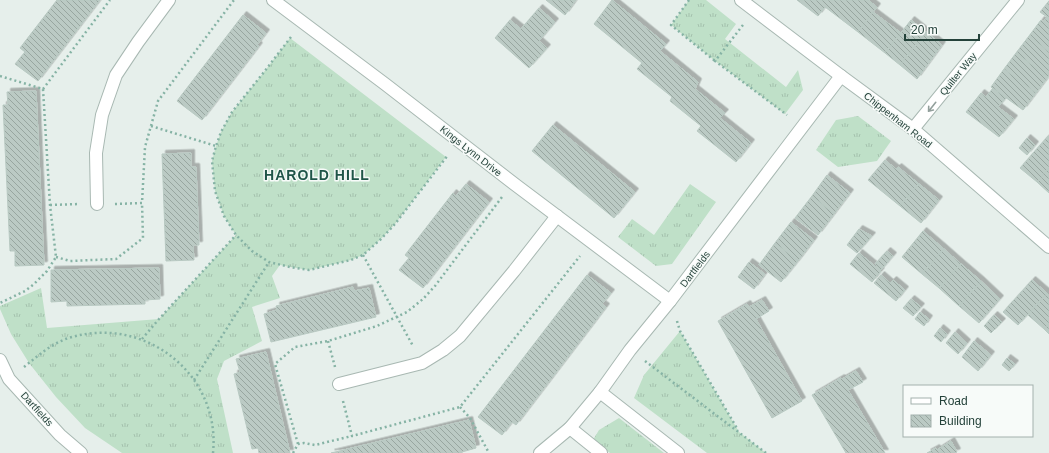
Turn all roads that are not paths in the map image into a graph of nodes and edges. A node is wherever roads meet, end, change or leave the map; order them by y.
1 (169, 0) edge
2 (273, 0) edge
3 (741, 0) edge
4 (1018, 0) edge
5 (841, 76) junction
6 (913, 129) junction
7 (97, 204) road end
8 (557, 216) junction
9 (1049, 247) edge
10 (670, 301) junction
11 (0, 360) edge
12 (339, 384) dead end
13 (600, 392) junction
14 (570, 428) junction
15 (81, 453) edge
16 (540, 453) edge
17 (601, 453) edge
18 (678, 453) edge

1 - 7 street
2 - 8 street, Kings Lynn Drive
3 - 5 street, Chippenham Road
4 -> 6 street, Quilter Way
5 - 6 street, Chippenham Road
5 - 10 street, Dartfields
6 - 9 street, Chippenham Road
8 - 10 street, Kings Lynn Drive
8 - 12 street
10 - 13 street, Dartfields
11 - 15 street, Dartfields
13 - 14 street, Dartfields
13 - 18 street
14 - 16 street, Dartfields
14 - 17 street

